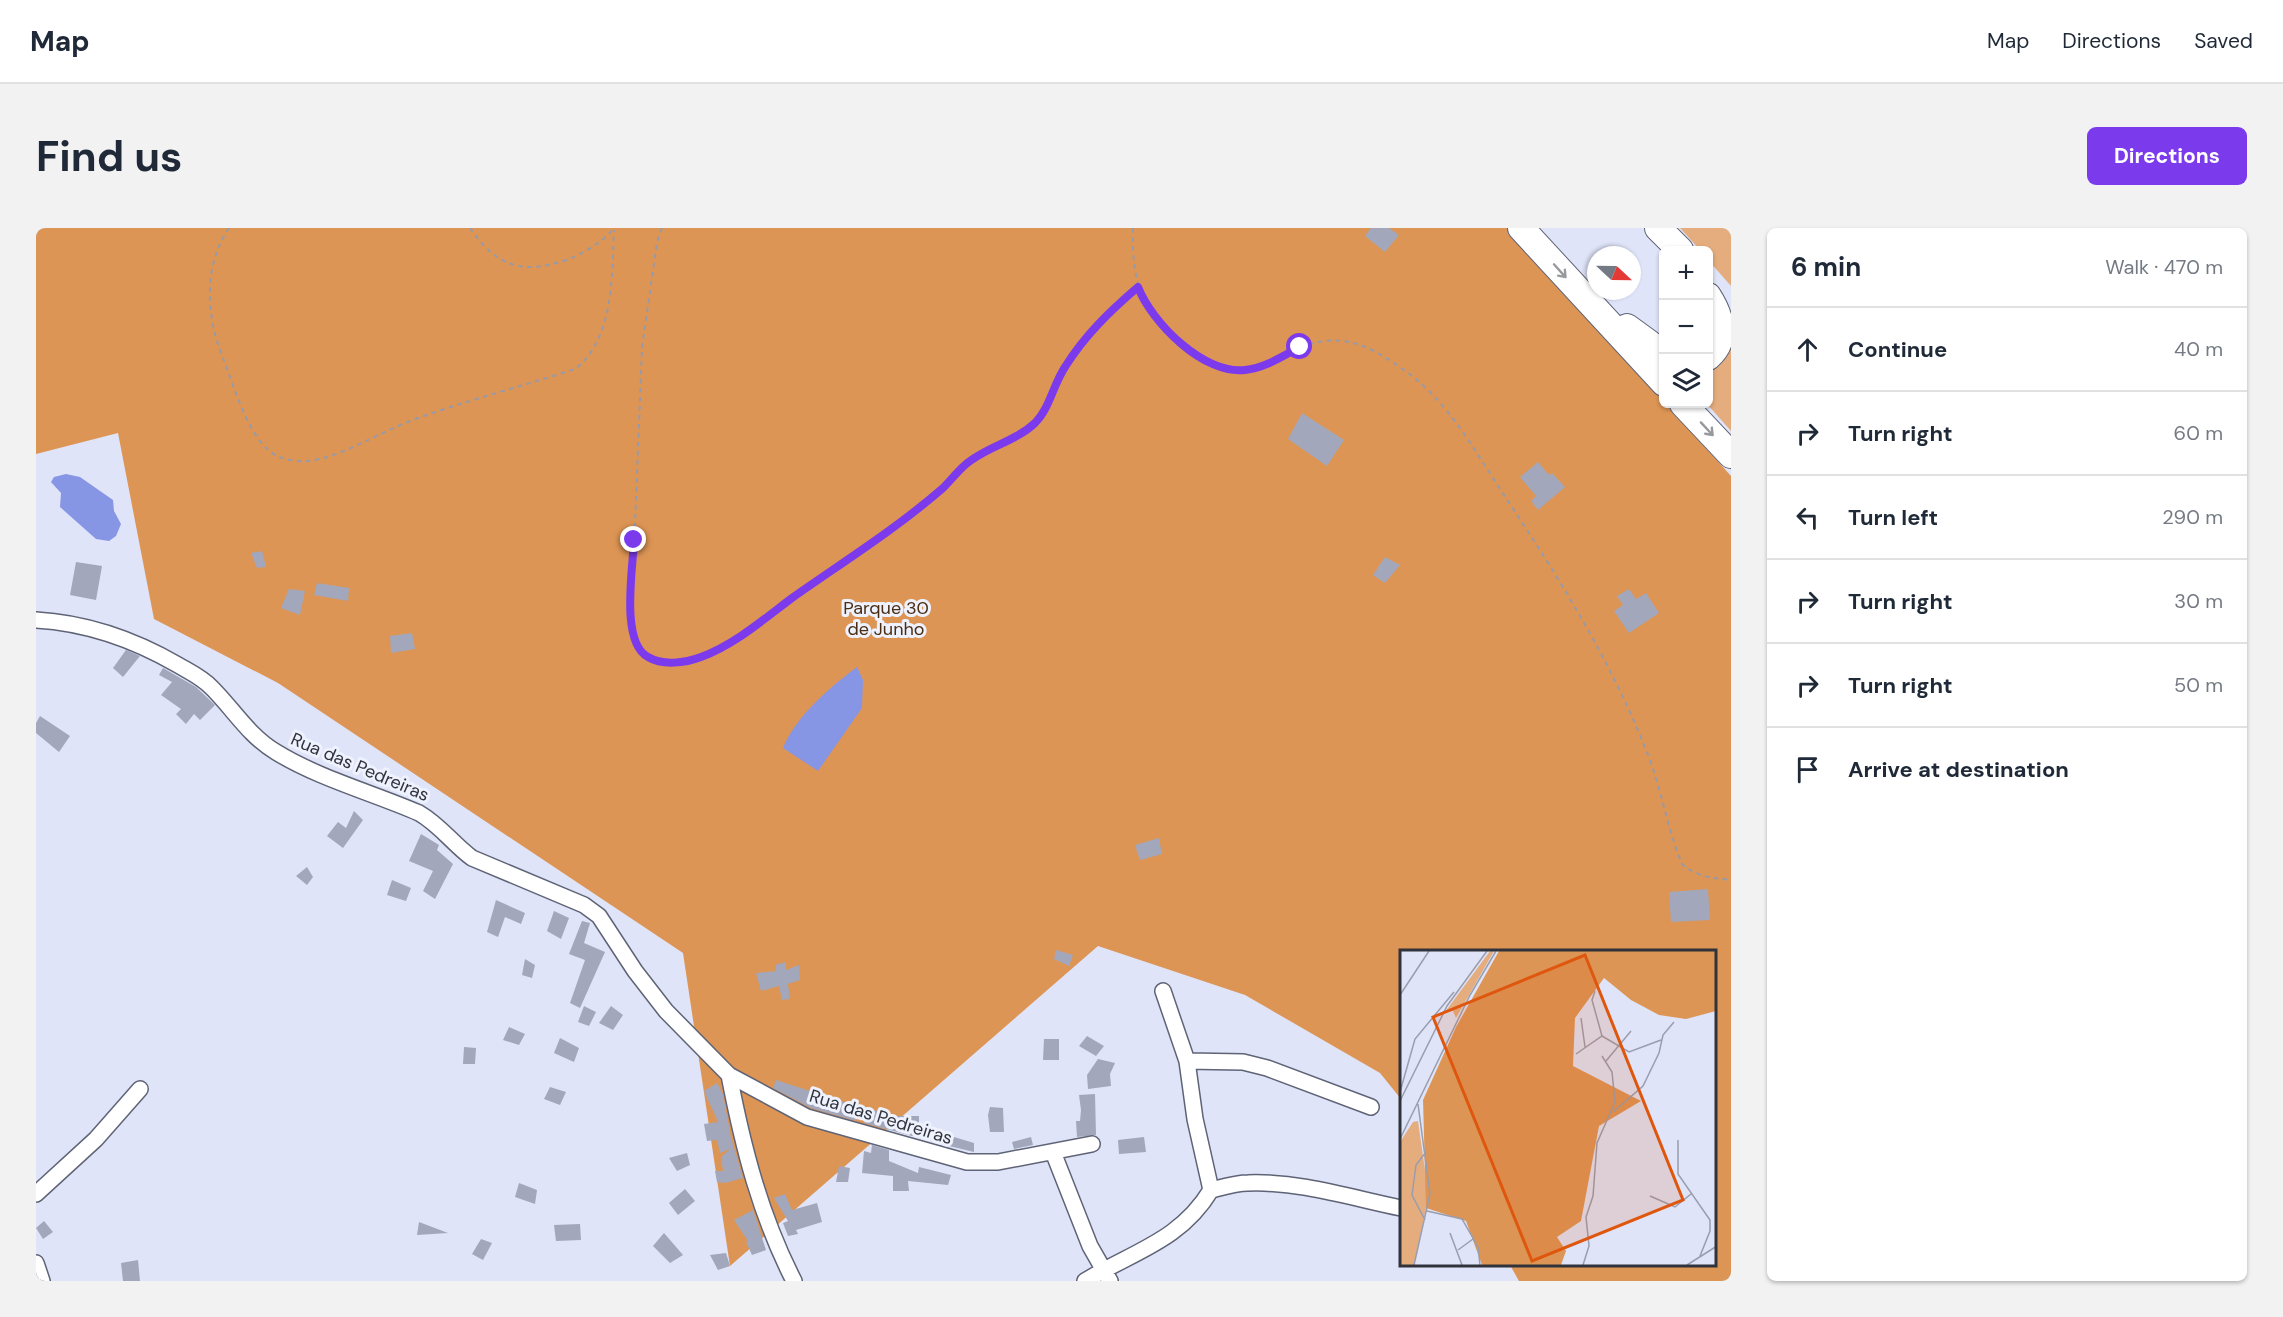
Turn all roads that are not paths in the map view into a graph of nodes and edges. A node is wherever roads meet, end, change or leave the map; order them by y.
1 (1521, 228) edge
2 (1657, 228) edge
3 (1671, 246) edge
4 (1676, 246) edge
5 (1713, 285) edge
6 (1582, 296) junction
7 (1710, 300) edge
8 (1731, 303) edge
9 (1659, 350) edge
10 (1712, 354) edge
11 (1659, 378) edge
12 (1687, 408) edge
13 (1731, 455) edge
14 (36, 620) edge
15 (1163, 991) dead end
16 (1187, 1061) junction
17 (729, 1075) junction
18 (140, 1089) dead end
19 (1371, 1107) dead end
20 (1092, 1144) dead end
21 (1053, 1152) junction
22 (1211, 1190) junction
23 (36, 1194) edge
24 (1400, 1208) edge
25 (36, 1263) edge
26 (1107, 1275) edge
27 (42, 1281) edge
28 (794, 1281) edge
29 (1085, 1281) edge

1 -> 6 highway
2 - 3 highway
2 - 4 highway
5 - 8 highway
6 - 9 highway
6 - 11 highway
7 - 10 highway
12 -> 13 highway
14 - 17 street, Rua das Pedreiras
15 - 16 street
16 - 19 street
16 - 22 street
17 - 21 street, Rua das Pedreiras
17 - 28 street
18 - 23 street
20 - 21 street, Rua das Pedreiras
21 - 26 street
22 - 24 street
22 - 26 street
25 - 27 street
26 - 29 street

